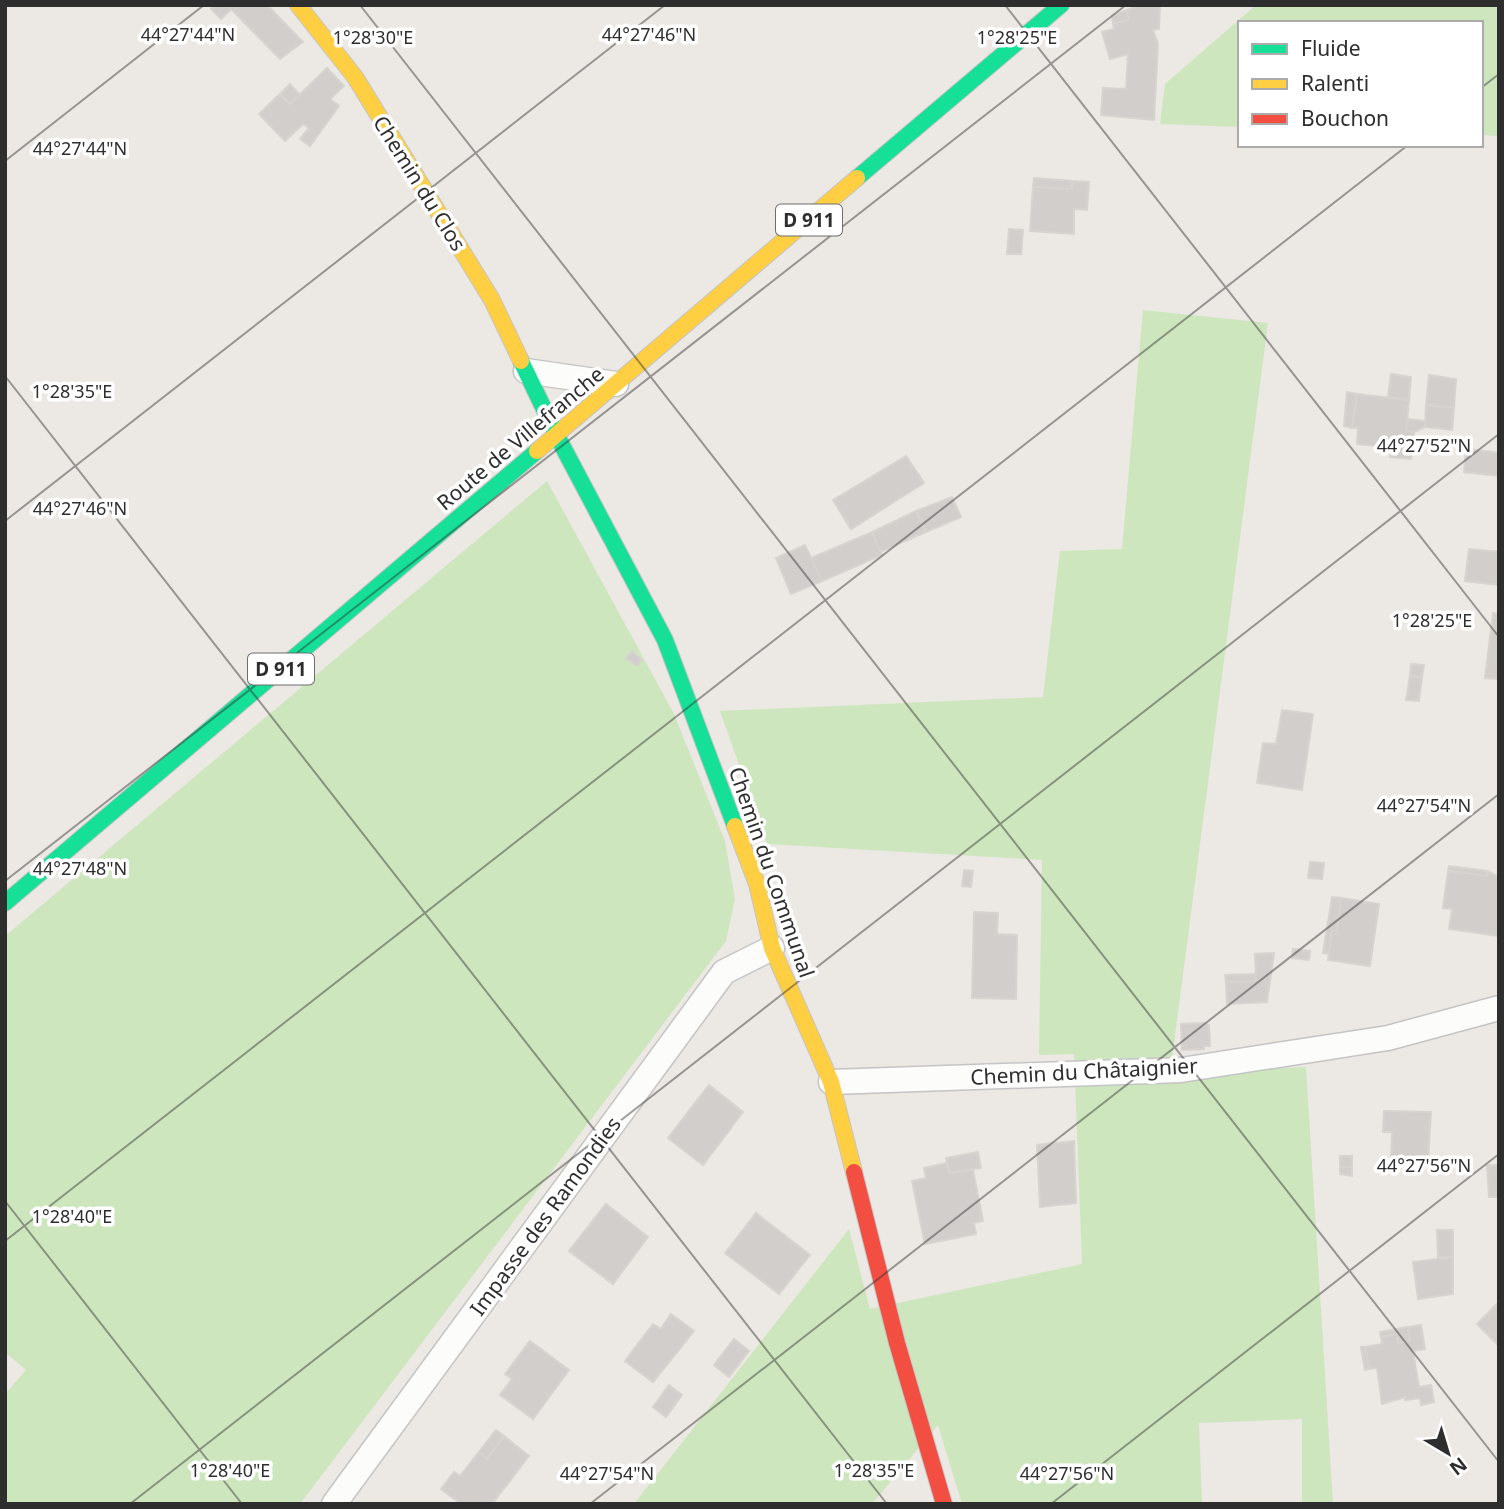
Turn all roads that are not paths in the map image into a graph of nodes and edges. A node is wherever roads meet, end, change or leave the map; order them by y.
1 (298, 5) edge
2 (1061, 5) edge
3 (526, 371) junction
4 (616, 384) junction
5 (556, 434) junction
6 (5, 903) edge
7 (772, 948) junction
8 (1499, 1008) edge
9 (831, 1082) junction
10 (334, 1504) edge
11 (944, 1504) edge

1 - 3 street, Chemin du Clos
2 - 4 street, Route de Villefranche / D 911
3 - 4 street
3 - 5 street, Chemin du Clos
4 - 5 street, Route de Villefranche / D 911
5 - 6 street, Route de Villefranche / D 911
5 - 7 street, Chemin du Communal
7 - 9 street, Chemin du Communal
7 - 10 street, Impasse des Ramondies
8 - 9 street, Chemin du Châtaignier
9 - 11 street, Chemin du Communal

